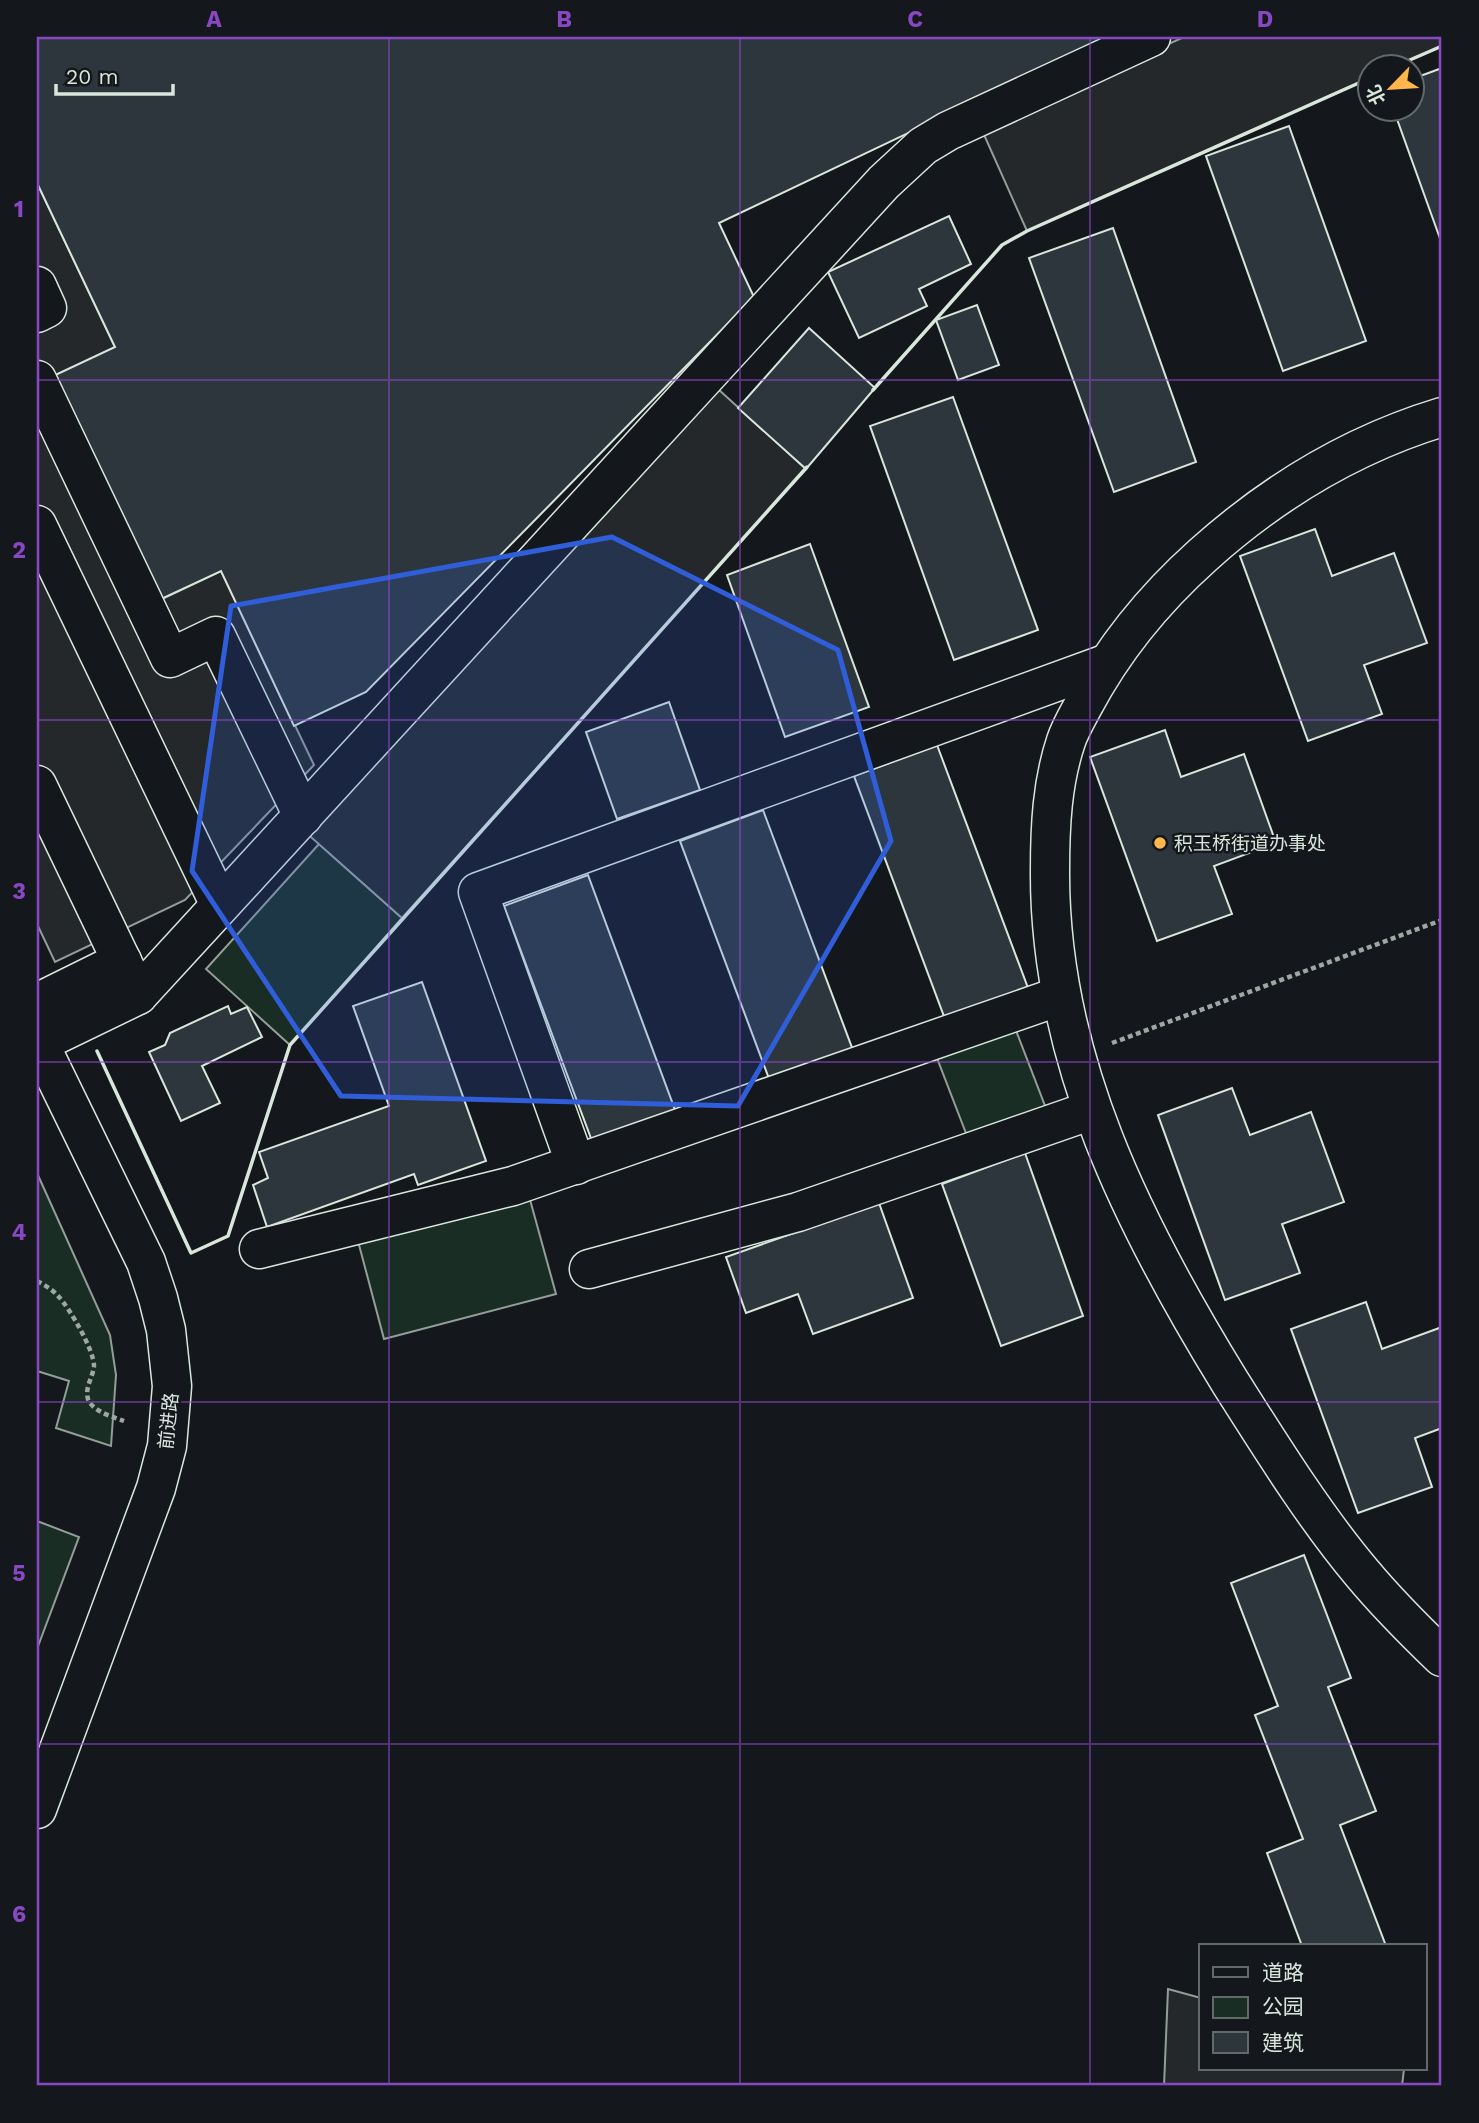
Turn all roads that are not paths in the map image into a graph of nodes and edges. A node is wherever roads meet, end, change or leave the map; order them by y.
1 (1151, 37) edge
2 (37, 286) edge
3 (37, 313) edge
4 (37, 380) edge
5 (1442, 417) edge
6 (37, 525) edge
7 (1108, 663) junction
8 (37, 785) edge
9 (303, 816) junction
10 (220, 905) junction
11 (130, 978) junction
12 (1060, 996) junction
13 (37, 1003) edge
14 (38, 1041) edge
15 (1092, 1110) junction
16 (576, 1165) junction
17 (259, 1249) dead end
18 (589, 1269) dead end
19 (1442, 1657) edge
20 (49, 1739) edge
21 (37, 1809) edge

1 - 9 street
2 - 3 street
4 - 9 street
5 - 7 street
6 - 10 street
7 - 12 street
7 - 16 street
8 - 11 street
9 - 10 street
10 - 11 street
11 - 13 street
11 - 14 street
12 - 15 street
12 - 16 street
14 - 20 street, 前进路
15 - 18 street
15 - 19 street
16 - 17 street
20 - 21 street, 前进路

